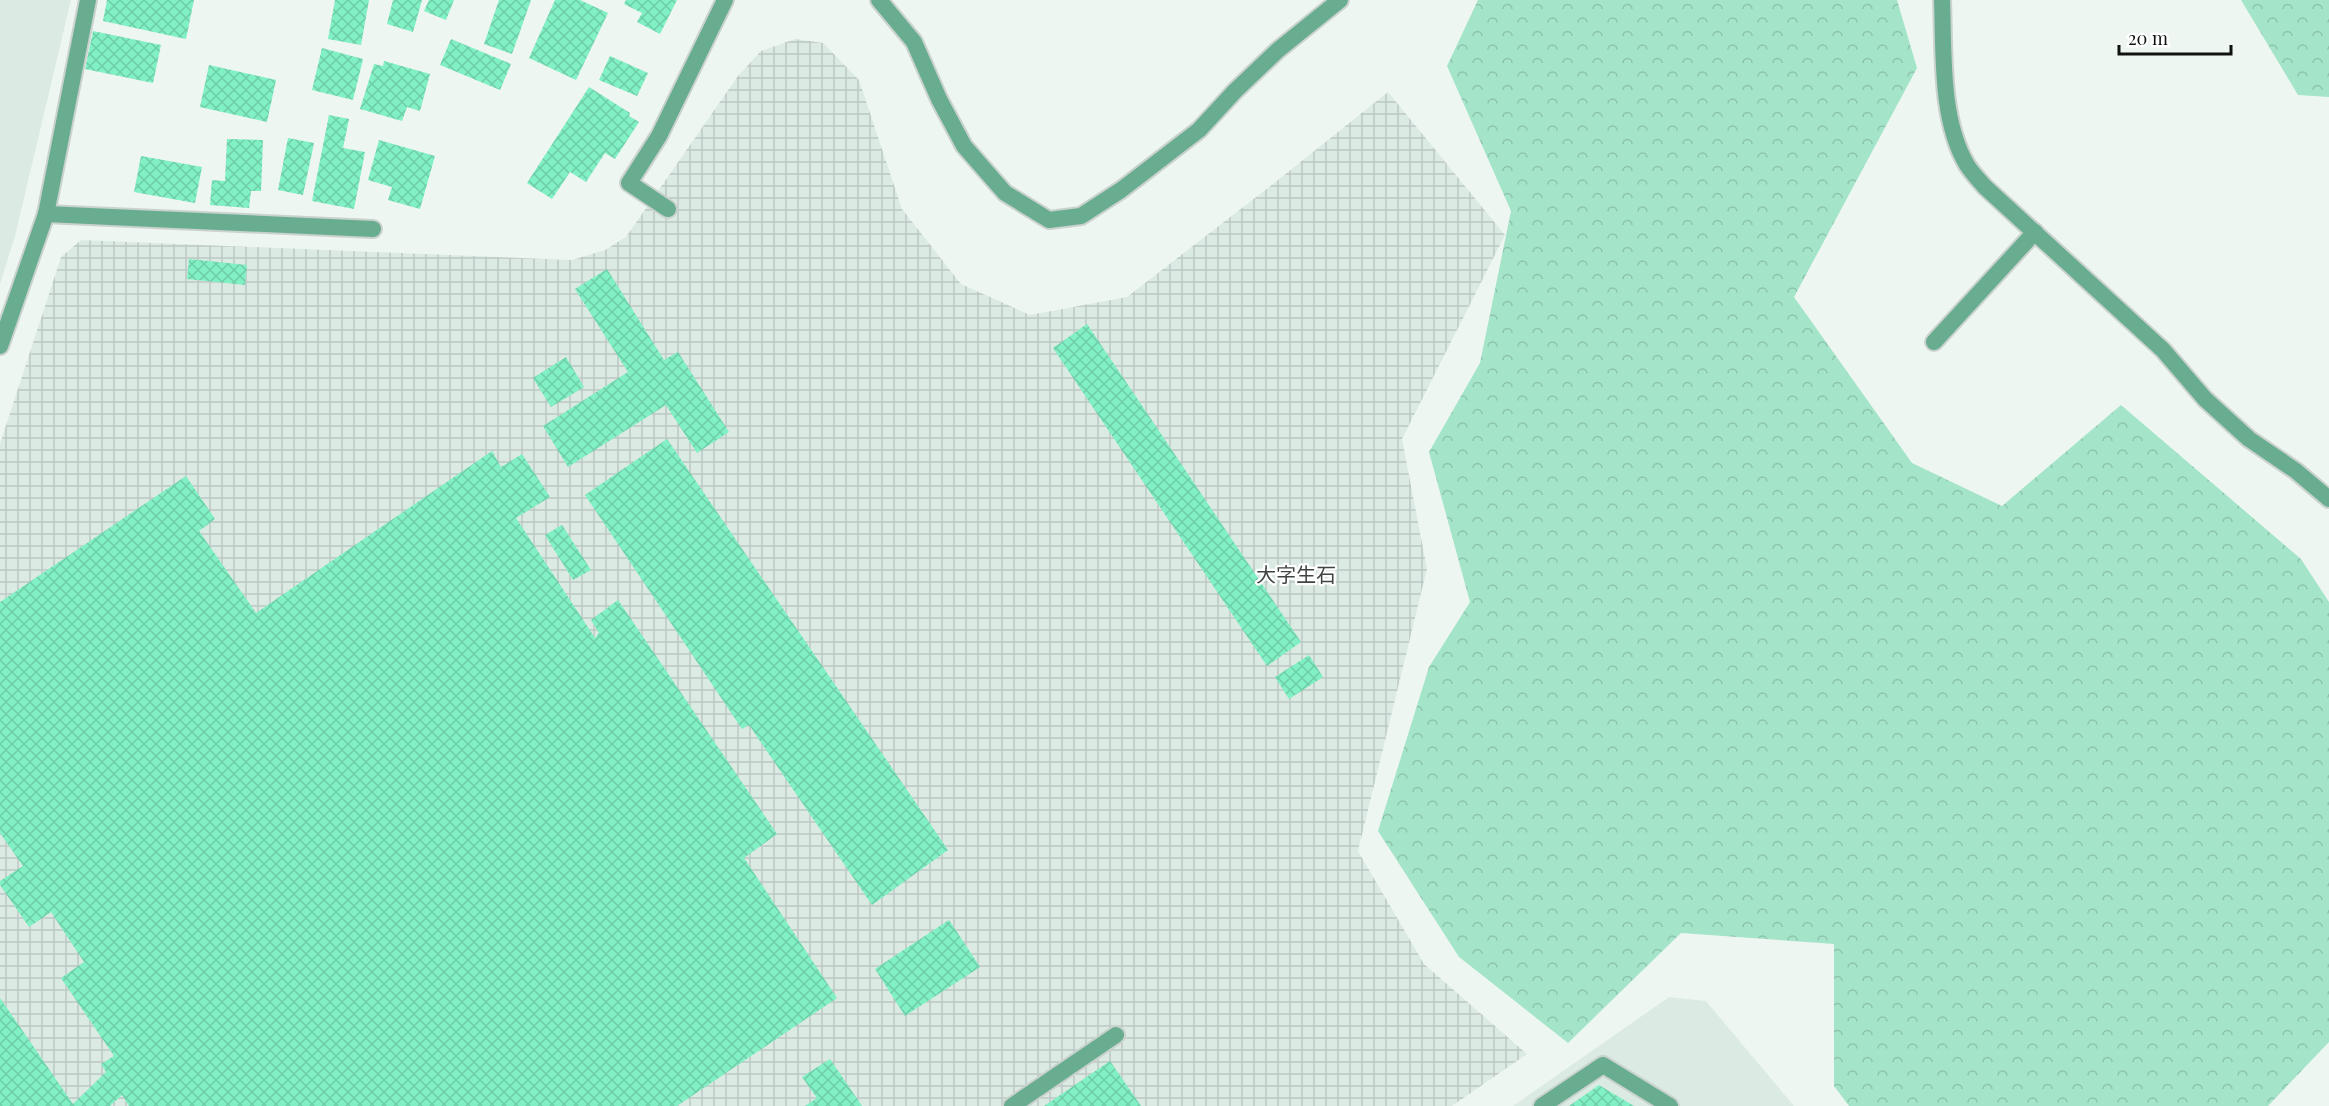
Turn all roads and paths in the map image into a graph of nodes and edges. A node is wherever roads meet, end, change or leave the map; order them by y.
1 (88, 0) edge
2 (724, 0) edge
3 (879, 0) edge
4 (1341, 0) edge
5 (1942, 0) edge
6 (668, 209) dead end
7 (46, 214) junction
8 (373, 229) dead end
9 (2035, 232) junction
10 (1934, 342) dead end
11 (0, 346) edge
12 (2329, 499) edge
13 (1116, 1035) dead end
14 (1012, 1106) edge
15 (1542, 1106) edge
16 (1670, 1106) edge

1 - 7 street
2 - 6 street
3 - 4 street
5 - 9 street
7 - 8 street
7 - 11 street
9 - 10 street
9 - 12 street
13 - 14 street
15 - 16 street

